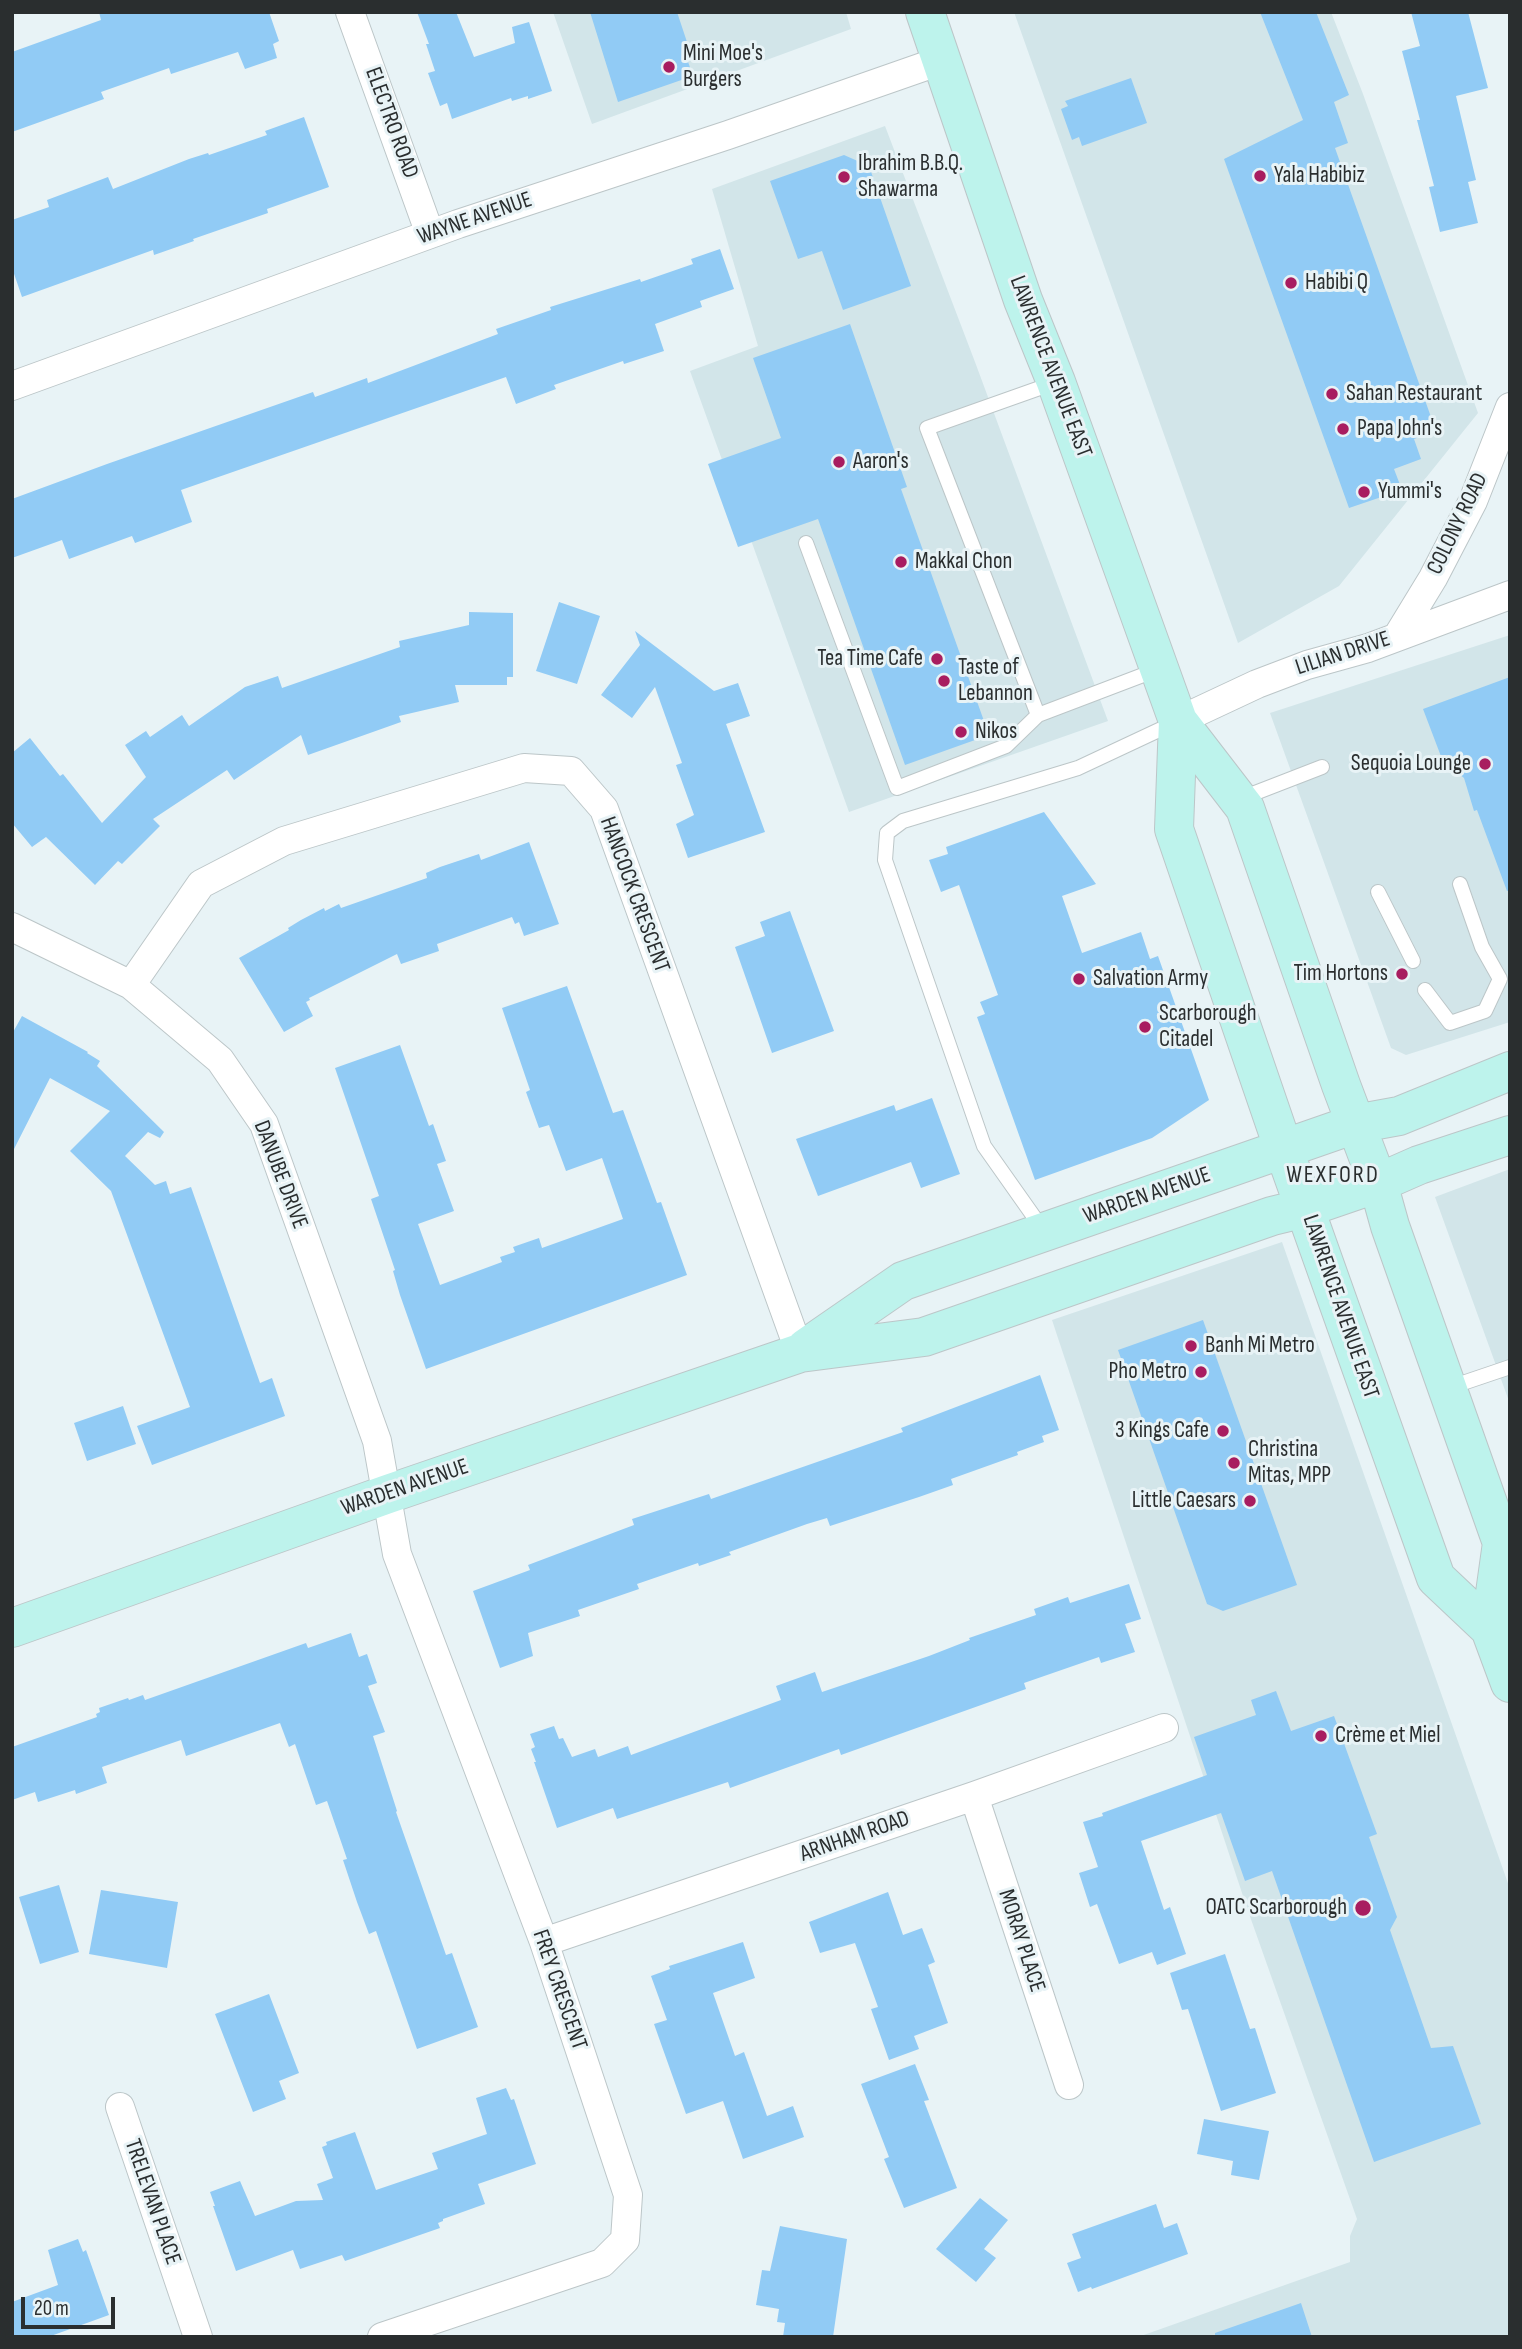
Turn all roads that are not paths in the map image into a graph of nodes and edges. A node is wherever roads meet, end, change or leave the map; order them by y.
1 (350, 12) edge
2 (925, 12) edge
3 (940, 61) junction
4 (430, 234) junction
5 (1056, 382) junction
6 (12, 386) edge
7 (1510, 407) edge
8 (806, 543) dead end
9 (1510, 595) edge
10 (1396, 636) junction
11 (1160, 668) junction
12 (1038, 715) junction
13 (1178, 720) junction
14 (1322, 767) dead end
15 (1237, 800) junction
16 (1460, 884) dead end
17 (1378, 892) dead end
18 (12, 927) edge
19 (1413, 961) dead end
20 (131, 985) junction
21 (1425, 990) dead end
22 (1510, 1071) edge
23 (1355, 1124) junction
24 (1510, 1135) edge
25 (1284, 1150) junction
26 (1378, 1183) junction
27 (1305, 1208) junction
28 (1045, 1232) junction
29 (800, 1353) junction
30 (1510, 1367) edge
31 (1448, 1388) junction
32 (388, 1494) junction
33 (12, 1628) edge
34 (1490, 1629) junction
35 (1510, 1683) edge
36 (1164, 1728) dead end
37 (974, 1796) junction
38 (544, 1942) junction
39 (1069, 2085) dead end
40 (120, 2107) dead end
41 (198, 2337) edge
42 (382, 2337) edge

1 - 4 street, ELECTRO ROAD
2 - 3 main road, LAWRENCE AVENUE EAST
3 - 4 street, WAYNE AVENUE
3 - 5 main road, LAWRENCE AVENUE EAST
4 - 6 street, WAYNE AVENUE
5 - 11 main road, LAWRENCE AVENUE EAST
5 - 12 lane
7 - 10 street, COLONY ROAD
8 - 12 lane
9 - 10 street, LILIAN DRIVE
10 - 13 street, LILIAN DRIVE
11 - 12 lane
11 - 13 main road, LAWRENCE AVENUE EAST
13 - 15 main road, LAWRENCE AVENUE EAST
13 - 25 main road, LAWRENCE AVENUE EAST
13 - 28 lane
14 - 15 lane
15 - 23 main road, LAWRENCE AVENUE EAST
16 - 21 lane
17 - 19 lane
18 - 20 street, DANUBE DRIVE
20 - 29 street, HANCOCK CRESCENT
20 - 32 street, DANUBE DRIVE
22 - 23 main road, WARDEN AVENUE
23 - 25 main road, WARDEN AVENUE
23 - 26 main road, LAWRENCE AVENUE EAST
24 - 26 main road, WARDEN AVENUE
25 - 27 main road, LAWRENCE AVENUE EAST
25 - 28 main road, WARDEN AVENUE
26 - 27 main road, WARDEN AVENUE
26 - 31 main road, LAWRENCE AVENUE EAST
27 - 29 main road, WARDEN AVENUE
27 - 34 main road, LAWRENCE AVENUE EAST
28 - 29 main road, WARDEN AVENUE
29 - 32 main road, WARDEN AVENUE
30 - 31 lane
31 - 34 main road, LAWRENCE AVENUE EAST
32 - 33 main road, WARDEN AVENUE
32 - 38 street, FREY CRESCENT
34 - 35 main road, LAWRENCE AVENUE EAST
36 - 37 street, ARNHAM ROAD
37 - 38 street, ARNHAM ROAD
37 - 39 street, MORAY PLACE
38 - 42 street, FREY CRESCENT
40 - 41 street, TRELEVAN PLACE

